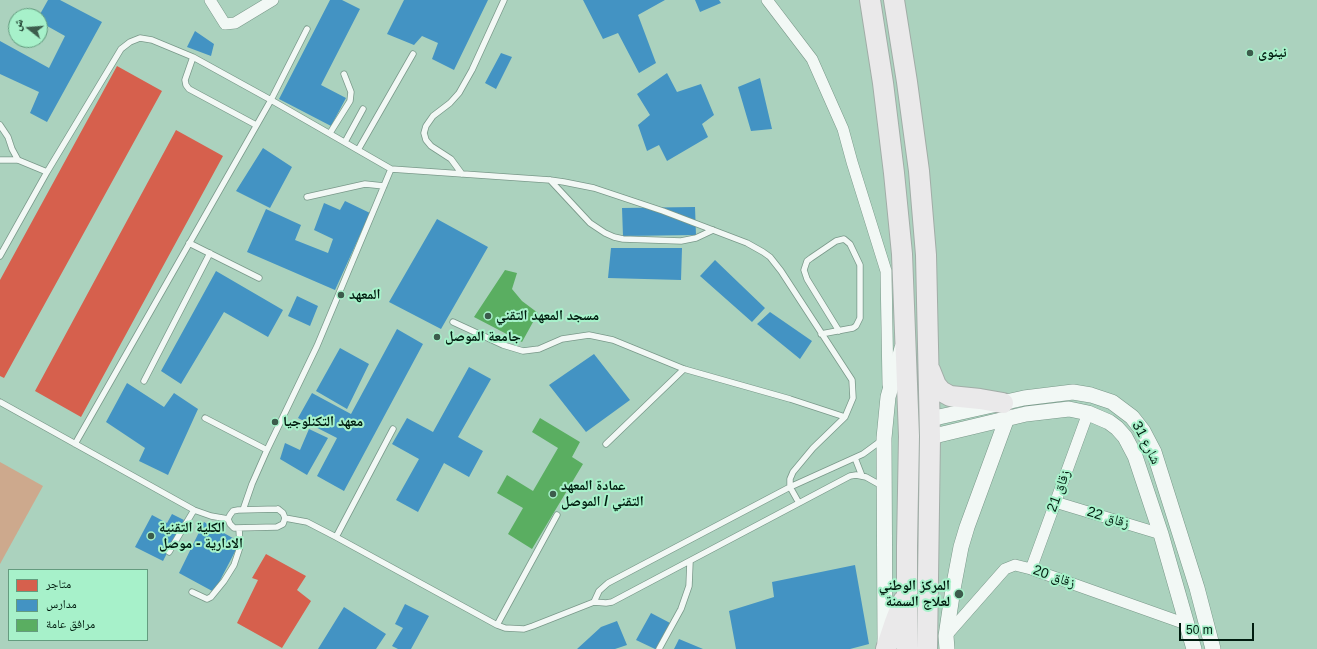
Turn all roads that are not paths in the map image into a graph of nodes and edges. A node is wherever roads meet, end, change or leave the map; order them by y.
1 (210, 0) edge
2 (273, 0) edge
3 (504, 0) edge
4 (767, 0) edge
5 (870, 0) edge
6 (894, 0) edge
7 (307, 28) dead end
8 (413, 54) dead end
9 (193, 57) junction
10 (344, 74) dead end
11 (271, 100) junction
12 (363, 109) dead end
13 (0, 125) edge
14 (256, 125) junction
15 (330, 133) junction
16 (345, 142) junction
17 (358, 150) junction
18 (0, 160) edge
19 (18, 160) junction
20 (391, 169) junction
21 (46, 172) junction
22 (462, 174) junction
23 (550, 180) junction
24 (384, 186) junction
25 (307, 197) dead end
26 (713, 230) junction
27 (190, 243) junction
28 (210, 253) junction
29 (0, 256) edge
30 (259, 278) dead end
31 (453, 322) dead end
32 (839, 331) junction
33 (821, 334) junction
34 (905, 340) junction
35 (929, 368) junction
36 (684, 369) junction
37 (144, 381) dead end
38 (888, 397) junction
39 (1024, 398) junction
40 (0, 402) edge
41 (1005, 411) junction
42 (1088, 413) junction
43 (1026, 414) junction
44 (1132, 417) junction
45 (205, 418) dead end
46 (846, 418) junction
47 (930, 428) junction
48 (1117, 428) junction
49 (393, 429) dead end
50 (884, 438) junction
51 (75, 444) junction
52 (606, 444) dead end
53 (267, 450) junction
54 (855, 458) junction
55 (862, 476) junction
56 (790, 487) junction
57 (884, 488) junction
58 (1169, 501) junction
59 (799, 502) junction
60 (1055, 502) junction
61 (1152, 507) junction
62 (194, 510) junction
63 (243, 510) junction
64 (557, 515) dead end
65 (285, 518) junction
66 (228, 519) junction
67 (239, 528) junction
68 (1161, 534) junction
69 (336, 537) junction
70 (169, 552) dead end
71 (690, 562) junction
72 (1031, 569) junction
73 (192, 592) dead end
74 (907, 592) junction
75 (594, 602) junction
76 (1186, 624) junction
77 (497, 625) junction
78 (946, 642) edge
79 (659, 649) edge
80 (886, 649) edge
81 (907, 649) edge
82 (927, 649) edge
83 (1194, 649) edge
84 (1214, 649) edge

1 - 2 street
3 - 22 lane
4 - 38 street
5 - 34 highway
6 - 35 highway
7 - 11 lane
8 - 17 lane
9 - 11 lane
9 - 14 lane
9 - 21 lane
10 - 15 lane
11 - 14 lane
11 - 15 lane
12 - 16 lane
13 - 19 lane
14 - 27 lane
15 - 16 lane
16 - 17 lane
17 - 20 lane
18 - 19 lane
19 - 21 lane
20 - 22 lane
20 - 24 lane
21 - 29 lane
22 - 23 lane
23 - 26 lane
23 - 26 lane
24 - 25 lane
24 - 53 lane
26 - 33 lane
27 - 28 lane
27 - 51 lane
28 - 30 lane
28 - 37 lane
31 - 36 lane
32 - 32 lane
32 - 33 lane
33 - 46 lane
34 - 38 street
34 - 74 highway
35 - 41 highway
35 - 47 highway
36 - 46 lane
36 - 52 lane
38 - 50 street
39 - 41 street, شارع 31
39 - 43 street
39 - 44 street, شارع 31
40 - 51 lane
41 - 43 street, شارع 31
41 - 47 street, شارع 31
41 - 78 street
42 - 43 street, شارع 31
42 - 48 street, شارع 31
42 - 60 street, زقاق 21
44 - 48 street
44 - 58 street, شارع 31
45 - 53 lane
46 - 56 lane
47 - 82 highway
48 - 61 street, شارع 31
49 - 69 lane
50 - 54 lane
50 - 57 street
51 - 62 lane
53 - 63 lane
54 - 55 lane
54 - 56 lane
55 - 57 lane
55 - 59 lane
56 - 59 lane
56 - 75 lane
57 - 80 street
58 - 61 street
58 - 84 street, شارع 31
59 - 71 lane
60 - 68 street, زقاق 22
60 - 72 street, زقاق 21
61 - 68 street, شارع 31
62 - 66 lane
62 - 70 lane
63 - 65 lane
63 - 66 lane
64 - 77 lane
65 - 67 lane
65 - 69 lane
66 - 67 lane
67 - 73 lane
68 - 76 street, شارع 31
69 - 77 lane
71 - 75 lane
71 - 79 lane
72 - 76 street, زقاق 20
72 - 78 street, زقاق 20
74 - 80 highway
74 - 81 highway
75 - 77 lane
76 - 83 street, شارع 31

